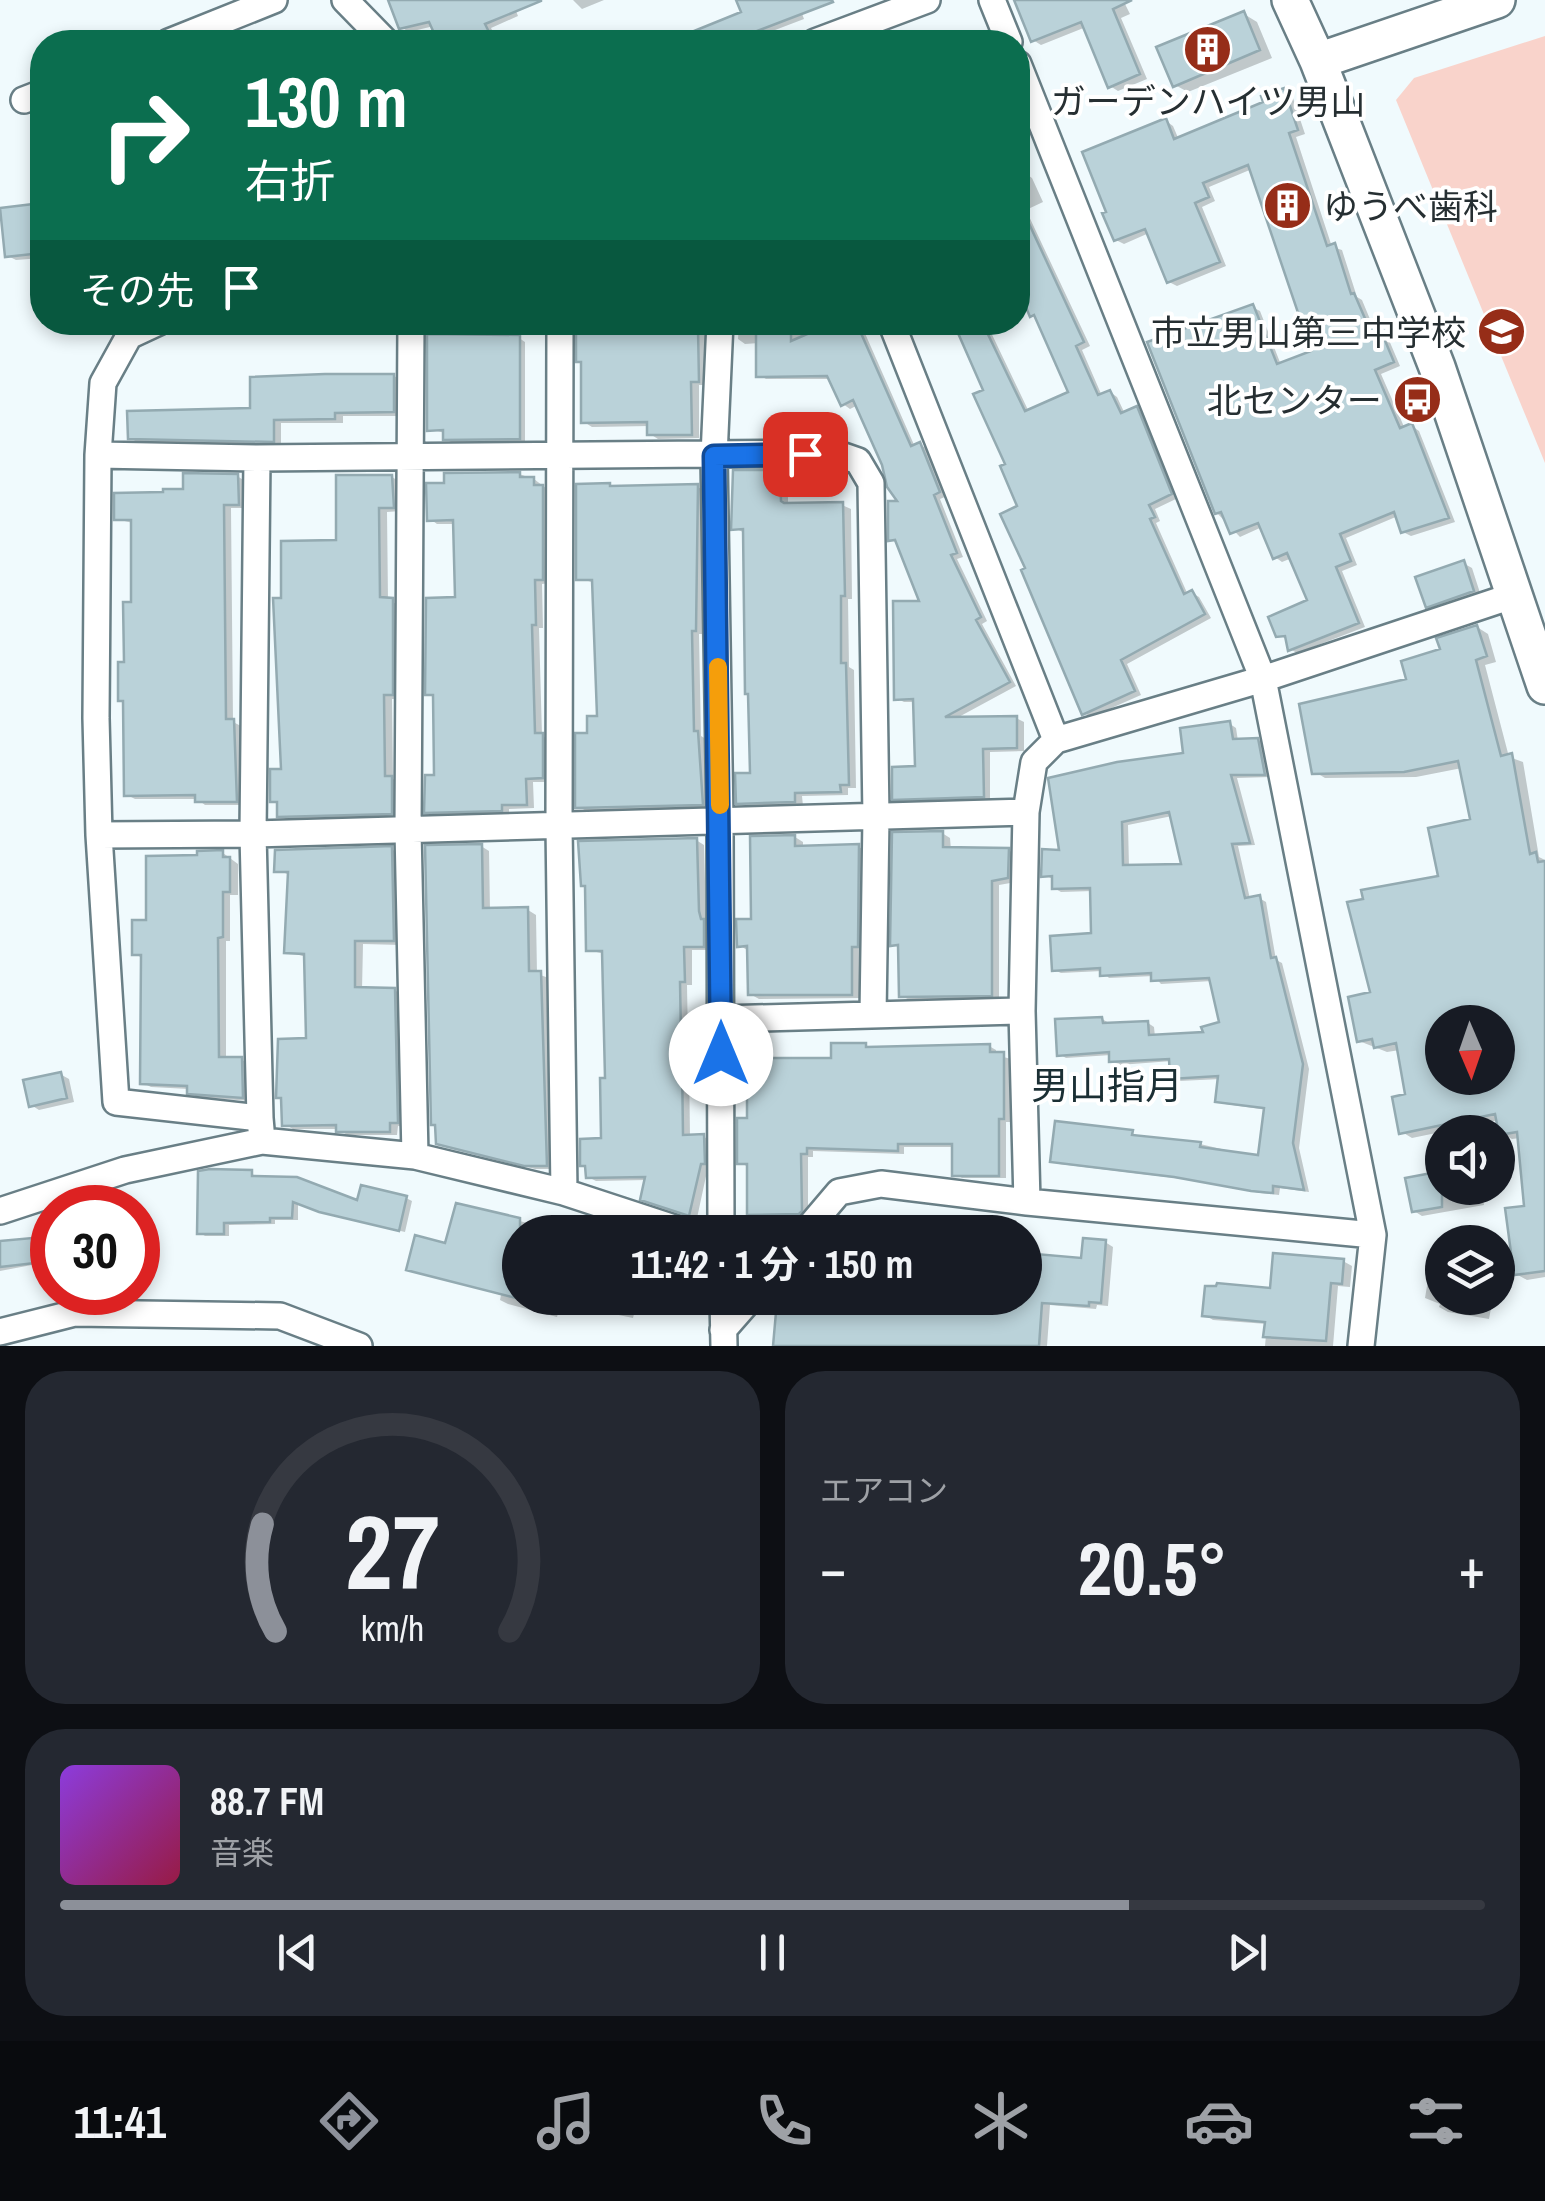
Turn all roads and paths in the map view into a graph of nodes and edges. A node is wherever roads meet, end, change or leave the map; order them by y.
1 (274, 0) edge
2 (344, 0) edge
3 (927, 0) edge
4 (992, 0) edge
5 (1290, 0) edge
6 (1497, 0) edge
7 (223, 21) edge
8 (374, 30) edge
9 (846, 30) edge
10 (1004, 30) edge
11 (1318, 61) junction
12 (1030, 94) edge
13 (131, 335) edge
14 (410, 335) edge
15 (560, 335) edge
16 (719, 335) edge
17 (896, 335) edge
18 (98, 455) junction
19 (714, 456) junction
20 (258, 458) junction
21 (558, 458) junction
22 (409, 459) junction
23 (1515, 595) junction
24 (1544, 677) edge
25 (1262, 678) junction
26 (1056, 740) junction
27 (1026, 812) junction
28 (876, 817) junction
29 (720, 823) junction
30 (560, 826) junction
31 (408, 830) junction
32 (254, 834) junction
33 (100, 835) junction
34 (1022, 1011) junction
35 (873, 1015) junction
36 (722, 1019) junction
37 (261, 1130) junction
38 (415, 1156) junction
39 (564, 1192) junction
40 (1028, 1202) junction
41 (0, 1212) edge
42 (634, 1215) edge
43 (721, 1215) edge
44 (819, 1215) edge
45 (1373, 1235) junction
46 (740, 1315) edge
47 (0, 1332) edge
48 (724, 1338) edge
49 (359, 1346) edge
50 (1361, 1346) edge

1 - 7 street
2 - 8 street
3 - 9 street
4 - 10 street
5 - 11 street
6 - 11 street
11 - 23 street
12 - 25 street
13 - 18 street
14 - 22 street
15 - 21 street
16 - 19 street
17 - 26 street
18 - 20 street
18 - 33 street
19 - 21 street
19 - 28 street
19 - 29 street
20 - 22 street
20 - 32 street
21 - 22 street
21 - 30 street
22 - 31 street
23 - 24 street
23 - 25 street
25 - 26 street
25 - 45 street
26 - 27 street
27 - 28 street
27 - 34 street
28 - 29 street
28 - 35 street
29 - 30 street
29 - 36 street
30 - 31 street
30 - 39 street
31 - 32 street
31 - 38 street
32 - 33 street
32 - 37 street
33 - 37 street
34 - 35 street
34 - 40 street
35 - 36 street
36 - 43 street
37 - 38 street
37 - 41 street
38 - 39 street
39 - 42 street
40 - 44 street
40 - 45 street
45 - 50 street
46 - 48 street
47 - 49 street

